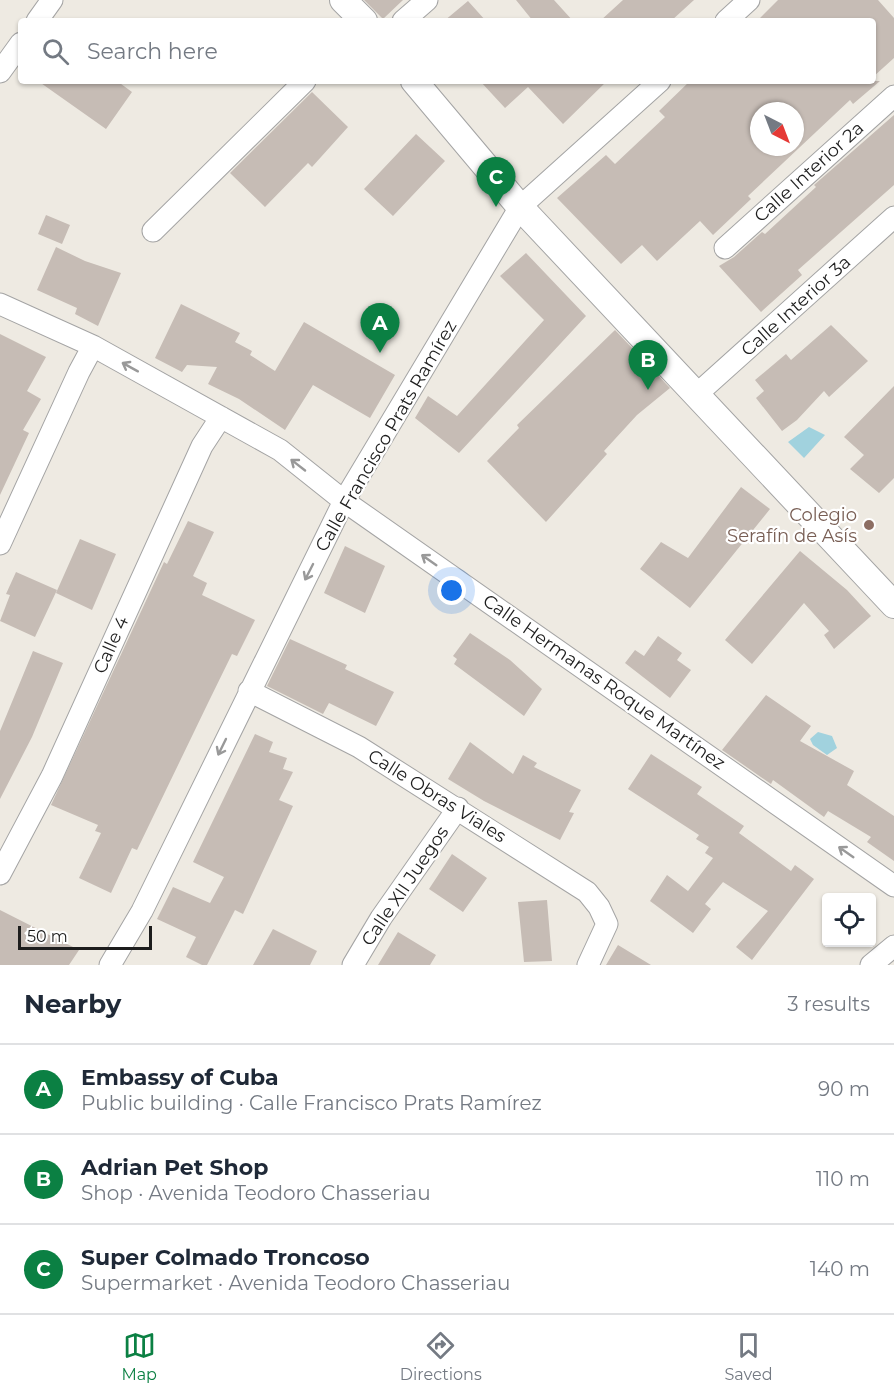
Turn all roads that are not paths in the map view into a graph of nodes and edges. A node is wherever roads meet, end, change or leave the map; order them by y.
1 (52, 0) edge
2 (343, 0) edge
3 (427, 0) edge
4 (748, 0) edge
5 (39, 18) edge
6 (361, 18) edge
7 (406, 18) edge
8 (729, 18) edge
9 (18, 47) edge
10 (0, 72) edge
11 (302, 84) edge
12 (417, 84) edge
13 (657, 84) edge
14 (894, 96) edge
15 (520, 207) junction
16 (894, 217) edge
17 (153, 231) dead end
18 (724, 248) dead end
19 (0, 303) edge
20 (93, 346) junction
21 (697, 394) junction
22 (221, 417) junction
23 (344, 501) junction
24 (0, 544) edge
25 (894, 605) edge
26 (249, 692) junction
27 (458, 808) junction
28 (0, 874) edge
29 (894, 886) edge
30 (894, 946) edge
31 (110, 965) edge
32 (353, 965) edge
33 (588, 965) edge
34 (871, 965) edge

1 - 5 street
2 - 6 street
3 - 7 street
4 - 8 street
9 - 10 street
11 - 17 street
12 - 15 street
13 - 15 street, Calle Francisco Prats Ramírez
14 - 18 street, Calle Interior 2a
15 - 21 street
15 - 23 street, Calle Francisco Prats Ramírez
16 - 21 street, Calle Interior 3a
19 - 20 street, Calle Hermanas Roque Martínez
22 -> 20 street, Calle Hermanas Roque Martínez
20 - 24 street
21 - 25 street
23 -> 22 street, Calle Hermanas Roque Martínez
22 - 28 street, Calle 4
23 -> 26 street, Calle Francisco Prats Ramírez
29 -> 23 street, Calle Hermanas Roque Martínez
26 - 27 street, Calle Obras Viales
26 -> 31 street, Calle Francisco Prats Ramírez
27 - 32 street, Calle XII Juegos
27 - 33 street, Calle Obras Viales
30 - 34 street

